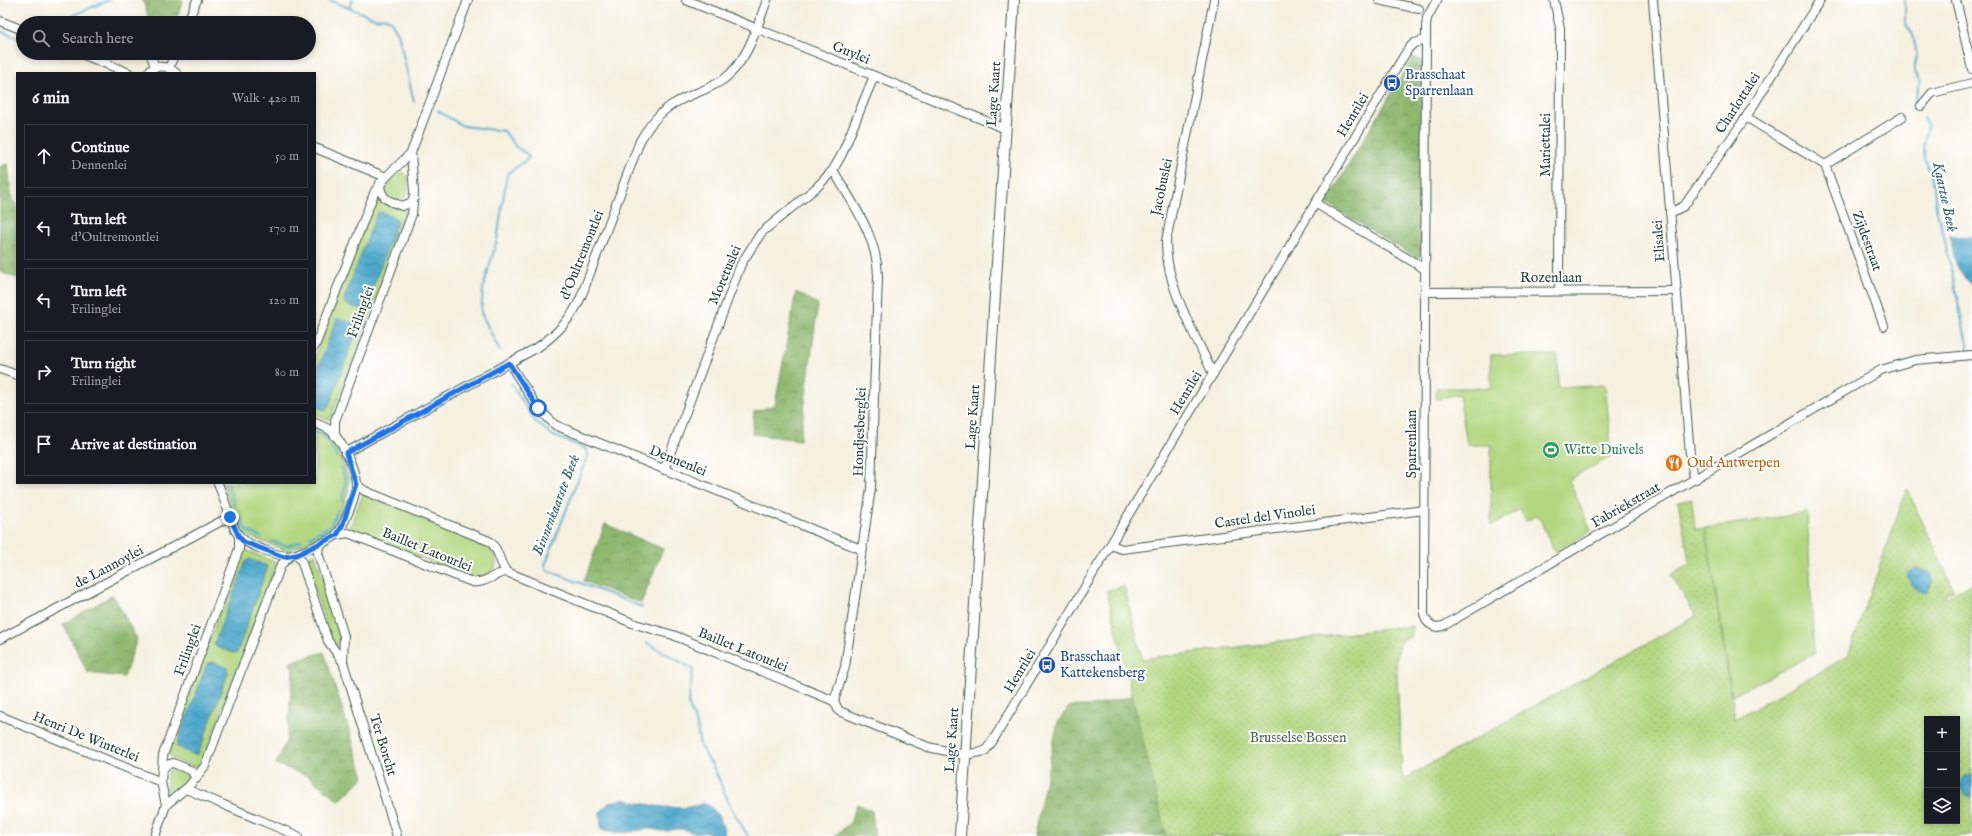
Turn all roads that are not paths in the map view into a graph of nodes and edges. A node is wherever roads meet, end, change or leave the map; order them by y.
1 (197, 0) edge
2 (468, 0) edge
3 (686, 0) edge
4 (767, 0) edge
5 (1014, 0) edge
6 (1214, 0) edge
7 (1379, 0) edge
8 (1437, 0) edge
9 (1554, 0) edge
10 (1653, 0) edge
11 (1820, 0) edge
12 (1956, 0) edge
13 (1419, 9) dead end
14 (190, 16) edge
15 (0, 21) edge
16 (16, 27) edge
17 (756, 28) junction
18 (1426, 40) junction
19 (96, 60) edge
20 (153, 60) edge
21 (174, 60) edge
22 (155, 67) junction
23 (1972, 69) edge
24 (173, 70) edge
25 (126, 72) edge
26 (148, 72) edge
27 (874, 76) junction
28 (1972, 83) edge
29 (1921, 106) dead end
30 (1746, 117) junction
31 (1902, 117) dead end
32 (1006, 129) junction
33 (316, 148) edge
34 (411, 153) junction
35 (1825, 165) junction
36 (833, 170) junction
37 (383, 180) junction
38 (414, 198) junction
39 (1315, 203) junction
40 (1670, 213) junction
41 (1425, 269) junction
42 (1559, 291) junction
43 (1676, 291) junction
44 (1426, 292) junction
45 (1884, 326) dead end
46 (316, 343) edge
47 (1970, 355) edge
48 (509, 363) junction
49 (0, 369) edge
50 (1213, 374) junction
51 (16, 375) edge
52 (316, 423) edge
53 (335, 436) junction
54 (346, 453) junction
55 (664, 470) junction
56 (1696, 479) junction
57 (218, 484) edge
58 (356, 484) junction
59 (1424, 510) junction
60 (230, 517) junction
61 (337, 535) junction
62 (239, 537) junction
63 (319, 544) junction
64 (1111, 545) junction
65 (863, 550) junction
66 (292, 556) junction
67 (506, 572) junction
68 (1425, 619) joint
69 (0, 639) edge
70 (343, 662) junction
71 (834, 701) junction
72 (0, 716) edge
73 (965, 755) junction
74 (162, 771) junction
75 (196, 779) junction
76 (161, 782) junction
77 (186, 789) junction
78 (166, 805) junction
79 (155, 836) edge
80 (298, 836) edge
81 (398, 836) edge
82 (960, 836) edge

1 - 14 street
2 - 34 street, Frilinglei
3 - 17 street, Guylei
4 - 17 street, d'Oultremontlei
5 - 32 street, Lage Kaart
6 - 50 street, Jacobuslei
7 - 13 street
8 - 18 street, Sparrenlaan
9 - 42 street, Mariettalei
10 - 40 street, Elisalei
11 - 30 street, Charlottalei
12 - 23 street
15 - 16 street
17 - 27 street, Guylei
17 - 48 street, d'Oultremontlei
18 - 39 street, Henrilei
18 - 41 street, Sparrenlaan
19 - 25 street
20 - 22 street
21 - 24 street
22 - 24 street
22 - 26 street
27 - 32 street, Guylei
27 - 36 street, Moretuslei
28 - 29 street
30 - 35 street
30 - 40 street, Charlottalei
31 - 35 street
32 - 73 street, Lage Kaart
33 - 37 street
34 - 37 street, Frilinglei
34 - 38 street, Frilinglei
35 - 45 street, Zijdestraat
36 - 55 street, Moretuslei
36 - 65 street, Hondjesberglei
37 - 38 street
37 - 46 street, Frilinglei
38 - 53 street, Frilinglei
39 - 41 street
39 - 50 street, Henrilei
40 - 43 street, Elisalei
41 - 44 street, Sparrenlaan
42 - 43 street, Rozenlaan
42 - 44 street, Rozenlaan
43 - 56 street, Elisalei
44 - 59 street, Sparrenlaan
47 - 56 street, Fabriekstraat
48 - 54 street, d'Oultremontlei
48 - 55 street, Dennenlei
49 - 51 street
50 - 64 street, Henrilei
52 - 53 street
53 - 54 street
54 - 58 street
55 - 65 street, Dennenlei
56 - 68 street, Fabriekstraat
57 - 60 street
58 - 61 street
58 - 67 street
59 - 64 street, Castel del Vinolei
59 - 68 street, Sparrenlaan
60 - 62 street
60 - 69 street, de Lannoylei
61 - 63 street
61 - 67 street, Baillet Latourlei
62 - 66 street
62 - 74 street, Frilinglei
63 - 66 street
63 - 70 street, Ter Borcht
64 - 73 street, Henrilei
65 - 71 street, Hondjesberglei
66 - 70 street, Ter Borcht
66 - 75 street
67 - 71 street, Baillet Latourlei
70 - 81 street, Ter Borcht
71 - 73 street, Baillet Latourlei
72 - 76 street, Henri De Winterlei
73 - 82 street, Lage Kaart
74 - 75 street
74 - 76 street, Frilinglei
75 - 77 street
76 - 78 street, Frilinglei
77 - 78 street
77 - 80 street
78 - 79 street

